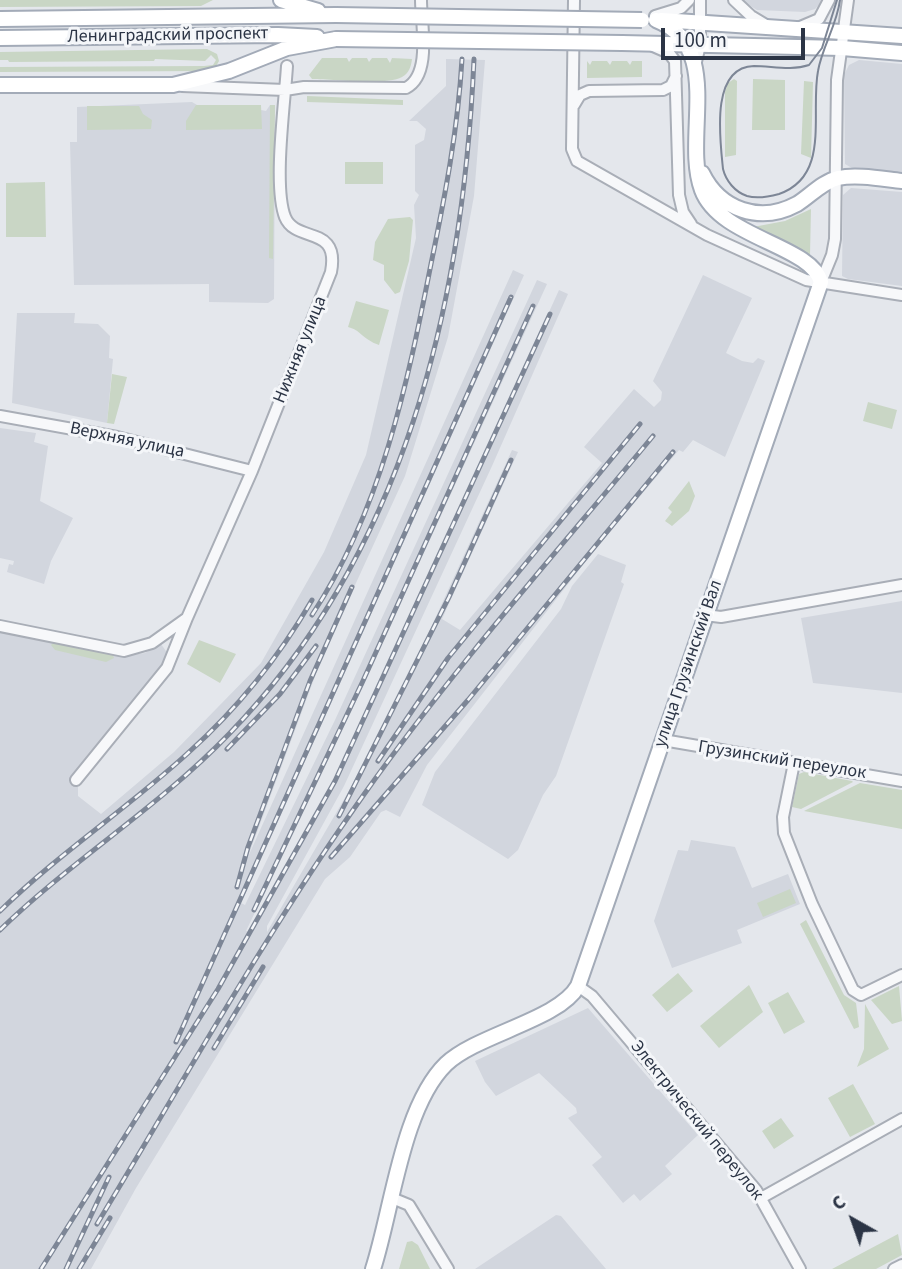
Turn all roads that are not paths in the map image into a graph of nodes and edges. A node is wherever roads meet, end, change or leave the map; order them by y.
1 (281, 0) edge
2 (303, 0) edge
3 (421, 0) edge
4 (575, 0) edge
5 (689, 0) edge
6 (700, 0) edge
7 (734, 0) edge
8 (829, 0) edge
9 (848, 0) edge
10 (329, 14) junction
11 (0, 19) edge
12 (649, 20) junction
13 (701, 22) junction
14 (766, 25) junction
15 (797, 27) junction
16 (845, 31) junction
17 (902, 36) edge
18 (0, 38) edge
19 (336, 39) junction
20 (642, 43) junction
21 (314, 44) junction
22 (693, 45) junction
23 (842, 48) junction
24 (902, 53) edge
25 (287, 66) junction
26 (677, 73) junction
27 (0, 85) edge
28 (173, 85) junction
29 (304, 87) junction
30 (285, 90) junction
31 (574, 105) junction
32 (698, 165) junction
33 (836, 178) junction
34 (902, 181) edge
35 (699, 230) junction
36 (821, 282) junction
37 (902, 295) edge
38 (0, 416) edge
39 (252, 471) junction
40 (902, 585) edge
41 (705, 615) junction
42 (184, 619) junction
43 (0, 626) edge
44 (663, 740) junction
45 (794, 763) junction
46 (76, 780) dead end
47 (902, 781) edge
48 (902, 975) edge
49 (578, 986) junction
50 (902, 1119) edge
51 (392, 1198) junction
52 (761, 1198) junction
53 (902, 1265) edge
54 (373, 1269) edge
55 (448, 1269) edge
56 (800, 1269) edge
57 (894, 1269) edge

1 - 10 main road
2 - 10 street
3 - 29 street
4 - 31 street
5 - 12 street
6 - 13 street
7 - 14 street
8 - 15 street
9 - 16 street, улица Грузинский Вал
10 - 11 main road, Ленинградский проспект
10 - 12 main road, bridge
12 - 13 main road
12 - 22 main road
13 - 14 main road
13 - 22 street
14 - 15 main road
15 - 16 main road
16 - 17 main road
16 - 23 street, улица Грузинский Вал
18 - 19 main road, Ленинградский проспект
19 - 20 main road, bridge
19 - 21 main road
20 - 22 main road
20 - 26 street
21 - 25 street
21 - 28 main road
22 - 23 main road
22 - 32 main road
23 - 24 main road
23 - 33 street, улица Грузинский Вал
25 - 29 street
25 - 30 street
26 - 31 street
26 - 35 street
27 - 28 main road
28 - 30 street
29 - 30 street
30 - 39 street, Нижняя улица
31 - 35 street
32 - 33 main road
32 - 36 main road
33 - 34 main road
33 - 36 street, улица Грузинский Вал
35 - 36 street
36 - 37 street
36 - 41 main road, улица Грузинский Вал
38 - 39 street, Верхняя улица
39 - 42 street, Нижняя улица
40 - 41 street
41 - 44 main road, улица Грузинский Вал
42 - 43 street
42 - 46 street, Нижняя улица
44 - 45 street, Грузинский переулок
44 - 49 main road, улица Грузинский Вал
45 - 47 street, Грузинский переулок
45 - 48 street
49 - 51 main road
49 - 52 street, Электрический переулок
50 - 52 street
51 - 54 main road
51 - 55 street
52 - 56 street, Электрический переулок
53 - 57 street

